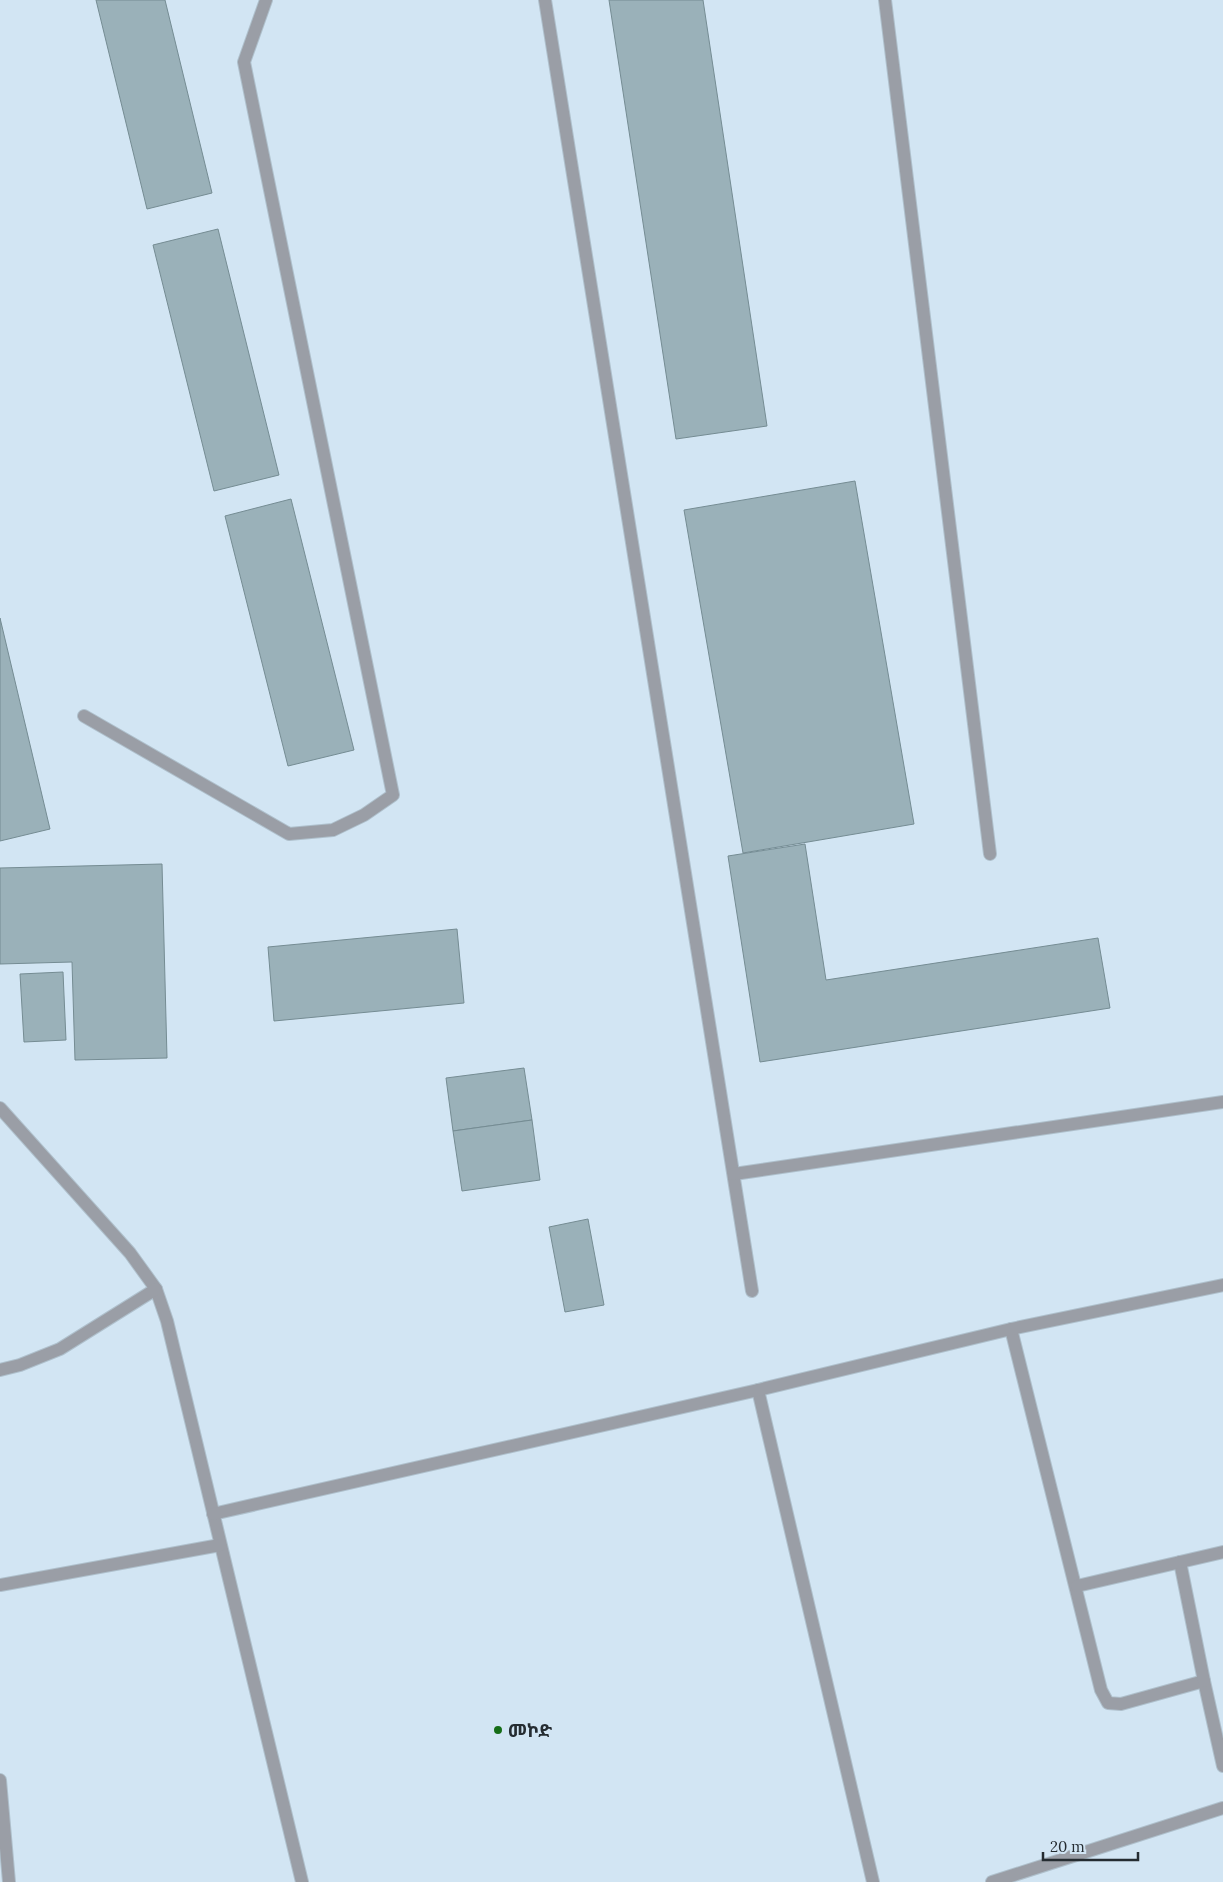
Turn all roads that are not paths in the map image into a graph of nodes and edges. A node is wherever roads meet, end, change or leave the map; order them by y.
1 (266, 0) edge
2 (545, 0) edge
3 (885, 0) edge
4 (84, 716) dead end
5 (990, 854) dead end
6 (1223, 1102) edge
7 (0, 1108) edge
8 (734, 1174) junction
9 (1223, 1285) edge
10 (156, 1289) junction
11 (752, 1291) dead end
12 (1011, 1329) junction
13 (0, 1370) edge
14 (758, 1390) junction
15 (213, 1514) junction
16 (220, 1545) junction
17 (1223, 1552) edge
18 (1180, 1562) junction
19 (0, 1585) edge
20 (1077, 1586) junction
21 (1204, 1681) junction
22 (1223, 1766) edge
23 (0, 1780) edge
24 (1223, 1808) edge
25 (9, 1882) edge
26 (302, 1882) edge
27 (873, 1882) edge
28 (992, 1882) edge

1 - 4 street
2 - 8 street
3 - 5 street
6 - 8 street
7 - 10 street
8 - 11 street
9 - 12 street
10 - 13 street
10 - 15 street
12 - 14 street
12 - 20 street
14 - 15 street
14 - 27 street
15 - 16 street
16 - 19 street
16 - 26 street
17 - 18 street
18 - 20 street
18 - 21 street
20 - 21 street
21 - 22 street
23 - 25 street
24 - 28 street

